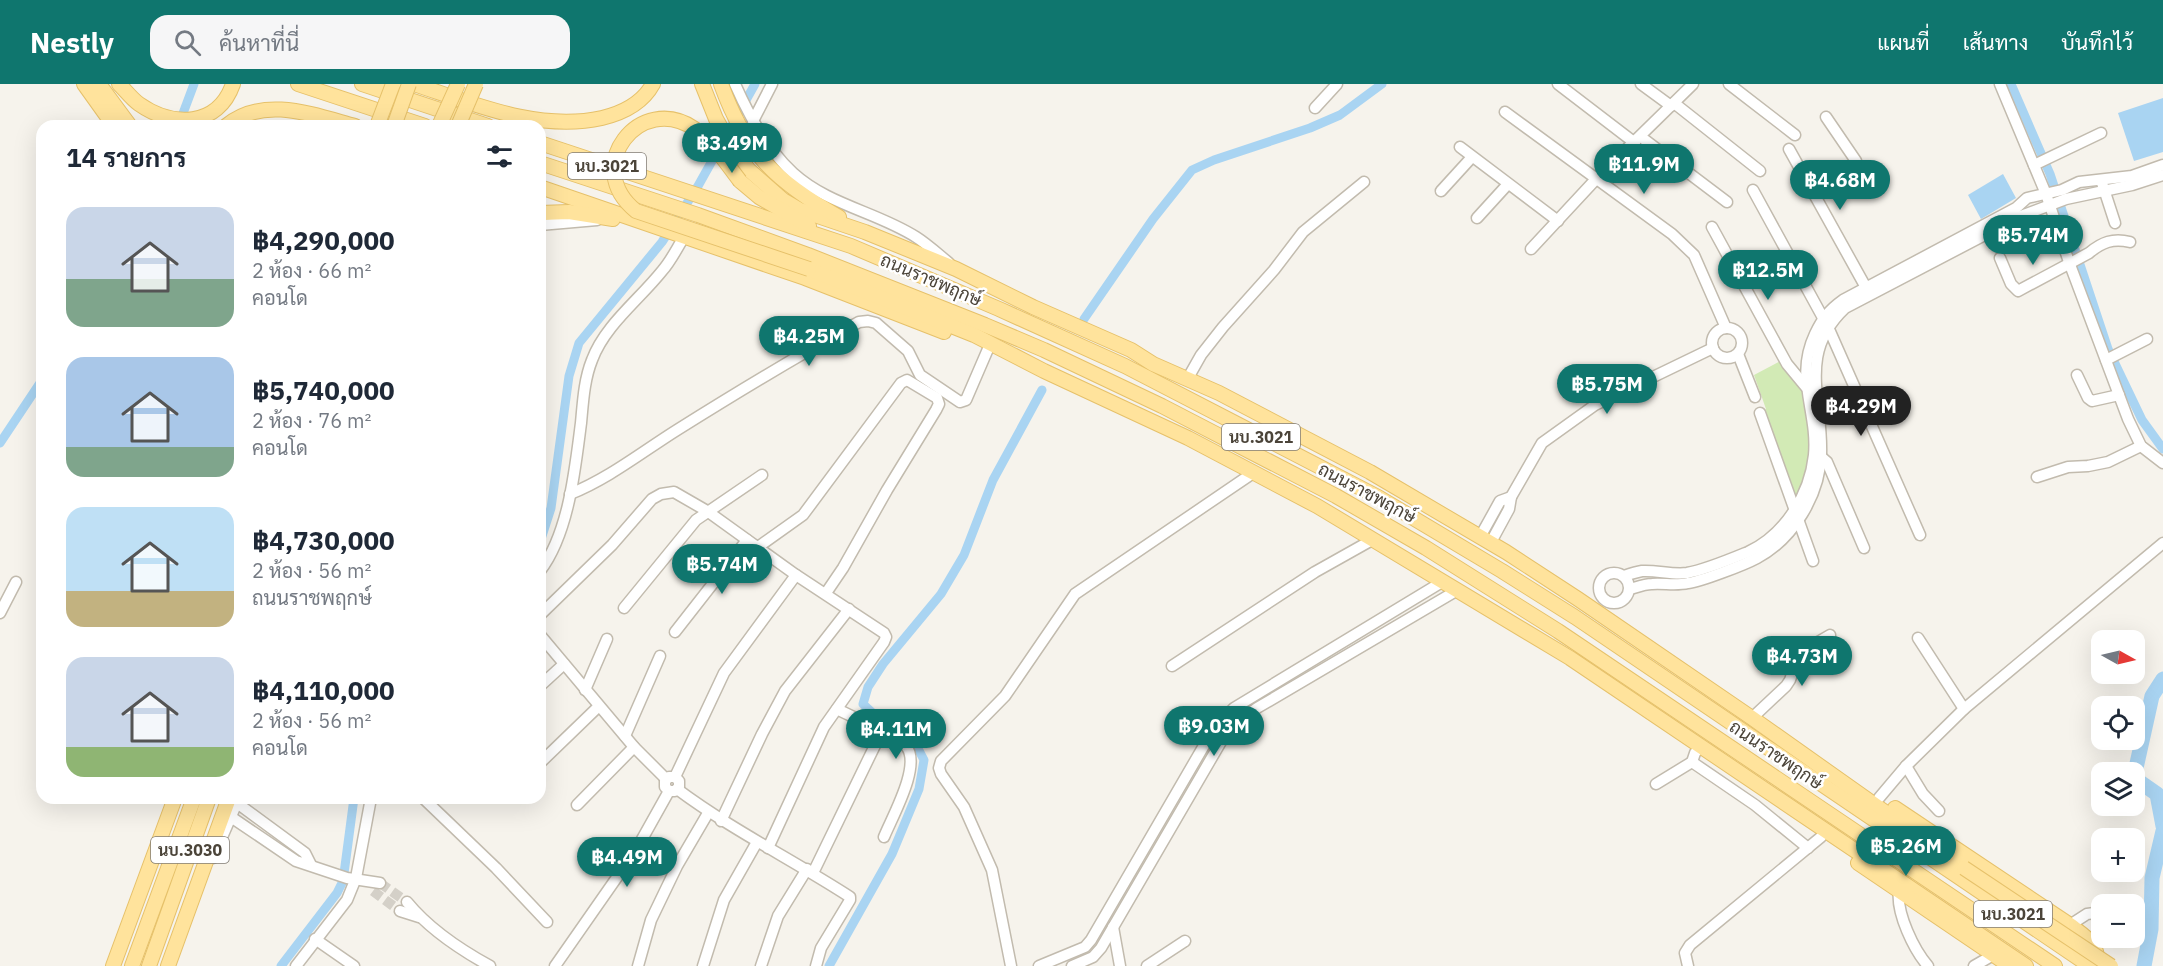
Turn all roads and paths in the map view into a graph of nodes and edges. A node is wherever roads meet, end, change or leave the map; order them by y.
1 (84, 84) edge
2 (99, 84) edge
3 (119, 84) edge
4 (233, 84) edge
5 (298, 84) edge
6 (362, 84) edge
7 (393, 84) edge
8 (409, 84) edge
9 (414, 84) edge
10 (450, 84) edge
11 (458, 84) edge
12 (467, 84) edge
13 (476, 84) edge
14 (653, 84) edge
15 (702, 84) edge
16 (721, 84) edge
17 (735, 84) edge
18 (772, 84) edge
19 (1337, 84) edge
20 (1558, 84) edge
21 (1641, 84) edge
22 (1693, 84) edge
23 (1729, 84) edge
24 (2000, 84) edge
25 (1672, 105) junction
26 (1315, 108) dead end
27 (1505, 112) dead end
28 (750, 116) junction
29 (1826, 117) dead end
30 (111, 120) edge
31 (126, 120) edge
32 (237, 120) edge
33 (331, 120) edge
34 (379, 120) edge
35 (396, 120) edge
36 (407, 120) edge
37 (439, 120) edge
38 (440, 120) edge
39 (453, 120) edge
40 (461, 120) edge
41 (470, 120) edge
42 (540, 120) edge
43 (546, 121) edge
44 (2101, 133) dead end
45 (1795, 135) dead end
46 (1638, 140) junction
47 (546, 145) edge
48 (1460, 147) dead end
49 (1789, 149) dead end
50 (1472, 157) junction
51 (2038, 164) junction
52 (546, 166) edge
53 (1760, 171) dead end
54 (2162, 172) edge
55 (1597, 178) junction
56 (1364, 182) dead end
57 (1508, 184) junction
58 (2102, 184) junction
59 (546, 189) edge
60 (1753, 190) dead end
61 (1441, 191) dead end
62 (1813, 192) junction
63 (2048, 199) junction
64 (1727, 202) dead end
65 (546, 213) edge
66 (1477, 218) dead end
67 (612, 219) junction
68 (636, 220) junction
69 (1558, 221) junction
70 (2115, 223) dead end
71 (546, 224) edge
72 (1712, 227) dead end
73 (864, 232) junction
74 (679, 235) junction
75 (2130, 242) dead end
76 (851, 246) junction
77 (1531, 249) dead end
78 (2000, 258) dead end
79 (2072, 261) junction
80 (956, 269) junction
81 (1868, 291) junction
82 (1825, 322) junction
83 (1726, 328) junction
84 (2147, 339) dead end
85 (1713, 348) junction
86 (988, 349) junction
87 (1090, 352) junction
88 (1738, 354) junction
89 (2108, 359) junction
90 (1153, 364) junction
91 (1044, 371) junction
92 (2077, 375) dead end
93 (1188, 378) junction
94 (1811, 387) junction
95 (2119, 394) junction
96 (1755, 397) dead end
97 (1760, 412) dead end
98 (1235, 445) junction
99 (2141, 446) junction
100 (1818, 454) junction
101 (2163, 463) edge
102 (1253, 473) junction
103 (762, 474) dead end
104 (2037, 477) dead end
105 (570, 494) junction
106 (1317, 506) junction
107 (707, 511) junction
108 (1796, 516) junction
109 (1920, 535) dead end
110 (747, 540) junction
111 (1372, 540) junction
112 (1485, 541) junction
113 (2163, 543) edge
114 (758, 547) junction
115 (1864, 548) dead end
116 (546, 560) edge
117 (1813, 561) dead end
118 (796, 575) junction
119 (1624, 576) junction
120 (16, 582) dead end
121 (1442, 582) junction
122 (1630, 590) junction
123 (1456, 591) junction
124 (1599, 592) junction
125 (826, 593) junction
126 (1584, 603) junction
127 (624, 608) dead end
128 (546, 609) edge
129 (849, 609) junction
130 (0, 613) edge
131 (675, 632) dead end
132 (1830, 635) dead end
133 (1918, 638) dead end
134 (607, 639) dead end
135 (546, 642) edge
136 (660, 656) dead end
137 (1570, 658) junction
138 (564, 664) junction
139 (1172, 666) dead end
140 (546, 680) edge
141 (585, 690) junction
142 (1253, 697) junction
143 (1728, 702) junction
144 (598, 706) junction
145 (1672, 706) junction
146 (1257, 708) junction
147 (837, 709) junction
148 (1964, 709) junction
149 (1752, 717) junction
150 (882, 731) junction
151 (1773, 733) junction
152 (625, 736) junction
153 (634, 747) junction
154 (1700, 747) junction
155 (546, 757) edge
156 (1780, 758) junction
157 (1692, 762) junction
158 (1906, 766) junction
159 (670, 778) junction
160 (1656, 784) dead end
161 (673, 790) junction
162 (1879, 798) junction
163 (173, 804) edge
164 (192, 804) edge
165 (207, 804) edge
166 (233, 804) edge
167 (234, 804) edge
168 (240, 804) edge
169 (370, 804) edge
170 (429, 804) edge
171 (577, 805) dead end
172 (1787, 806) junction
173 (1940, 811) dead end
174 (708, 813) junction
175 (231, 817) junction
176 (721, 821) junction
177 (884, 837) dead end
178 (1821, 837) junction
179 (757, 842) junction
180 (768, 848) junction
181 (1808, 848) junction
182 (311, 865) junction
183 (810, 871) junction
184 (356, 879) junction
185 (376, 887) tunnel mouth
186 (1899, 891) junction
187 (195, 895) junction
188 (404, 906) tunnel mouth
189 (2091, 913) edge
190 (547, 922) dead end
191 (2070, 925) junction
192 (1113, 927) junction
193 (315, 939) junction
194 (1185, 941) dead end
195 (1990, 953) junction
196 (113, 966) edge
197 (132, 966) edge
198 (149, 966) edge
199 (168, 966) edge
200 (296, 966) edge
201 (354, 966) edge
202 (490, 966) edge
203 (555, 966) edge
204 (638, 966) edge
205 (702, 966) edge
206 (761, 966) edge
207 (816, 966) edge
208 (1011, 966) edge
209 (1039, 966) edge
210 (1072, 966) edge
211 (1120, 966) edge
212 (1147, 966) edge
213 (1688, 966) edge
214 (1928, 966) edge
215 (1974, 966) edge
216 (2010, 966) edge
217 (2026, 966) edge
218 (2055, 966) edge
219 (2091, 966) edge
220 (2097, 966) edge
221 (2112, 966) edge

1 - 30 main road
2 - 31 main road
3 - 4 main road
5 - 36 main road
6 - 41 main road
7 - 34 main road, bridge
8 - 35 main road, bridge
9 - 42 main road
10 - 37 main road
11 - 38 main road, bridge
12 - 39 main road
13 - 40 main road, bridge
14 - 43 main road
15 - 73 main road
16 - 73 main road
17 - 28 street
18 - 28 street
19 - 26 street
20 - 46 street
21 - 25 street
22 - 25 street
23 - 45 street
24 - 51 street
25 - 46 street
25 - 53 street
27 - 55 street
28 - 80 street
29 - 62 street
32 - 33 main road
44 - 51 street
46 - 55 street
46 - 64 street
47 - 76 main road, ถนนราชพฤกษ์ / นบ.3021
48 - 50 street
49 - 62 street
50 - 57 street
50 - 61 street
51 - 63 street
52 - 98 main road, ถนนราชพฤกษ์ / นบ.3021
54 - 58 street
55 - 69 street
55 - 83 street
56 - 93 street
57 - 66 street
57 - 69 street
58 - 63 street
58 - 70 street
59 - 68 main road
60 - 82 street
62 - 81 street
63 - 79 street
63 - 81 street
65 - 67 main road
67 - 68 main road
67 - 71 street
68 - 74 main road
69 - 77 street
72 - 94 street
73 - 80 main road
74 - 86 main road
74 - 105 street
75 - 79 street
76 - 87 main road, ถนนราชพฤกษ์ / นบ.3021
76 - 91 main road, bridge
78 - 79 street
79 - 89 street
80 - 90 main road
81 - 82 street
82 - 94 street
82 - 109 street
83 - 85 street
83 - 88 street
84 - 89 street
85 - 88 street
85 - 112 street
86 - 91 main road
86 - 105 street
87 - 90 main road
87 - 156 main road, ถนนราชพฤกษ์ / นบ.3021
88 - 96 street
89 - 95 street
90 - 93 main road, ถนนราชพฤกษ์ / นบ.3021
91 - 102 main road
92 - 95 street
93 - 112 main road, ถนนราชพฤกษ์ / นบ.3021
94 - 100 street
95 - 99 street
97 - 108 street
98 - 106 main road, นบ.3021
98 - 145 main road, ถนนราชพฤกษ์ / นบ.3021
99 - 101 street
99 - 104 street
100 - 108 street
100 - 115 street
102 - 106 main road
102 - 208 street
103 - 107 street
105 - 116 street
106 - 111 main road, ถนนราชพฤกษ์ / นบ.3021
107 - 110 street
107 - 127 street
107 - 128 street
108 - 117 street
108 - 119 street
108 - 122 street
110 - 114 street
110 - 131 street
111 - 121 main road, ถนนราชพฤกษ์ / นบ.3021
111 - 139 street
112 - 126 main road, ถนนราชพฤกษ์ / นบ.3021
113 - 148 street
114 - 118 street
114 - 125 street
118 - 125 street
118 - 159 street
119 - 122 street
119 - 124 street
120 - 130 street
121 - 123 main road, ถนนราชพฤกษ์ / นบ.3021
121 - 142 street
122 - 124 street
123 - 137 main road, ถนนราชพฤกษ์ / นบ.3021
123 - 146 street
124 - 126 street
125 - 129 street
126 - 143 main road, ถนนราชพฤกษ์ / นบ.3021
129 - 147 street
129 - 176 street
132 - 149 street
133 - 148 street
134 - 141 street
135 - 138 street
136 - 152 street
137 - 145 main road
137 - 154 main road, ถนนราชพฤกษ์ / นบ.3021
138 - 140 street
138 - 141 street
141 - 144 street
142 - 146 street
142 - 209 street
143 - 149 main road, ถนนราชพฤกษ์ / นบ.3021
143 - 156 main road
144 - 152 street
144 - 155 street
145 - 218 main road, ถนนราชพฤกษ์ / นบ.3021
146 - 192 street
147 - 150 street
147 - 180 street
148 - 158 street
149 - 151 main road, ถนนราชพฤกษ์ / นบ.3021
150 - 177 street
150 - 183 street
151 - 162 main road, ถนนราชพฤกษ์
151 - 221 main road, ถนนราชพฤกษ์ / นบ.3021, bridge
152 - 153 street
153 - 159 street
153 - 171 street
154 - 157 street
154 - 172 main road, ถนนราชพฤกษ์ / นบ.3021
156 - 219 main road, ถนนราชพฤกษ์ / นบ.3021
157 - 160 street
157 - 181 street
158 - 162 street
158 - 173 street
159 - 161 street
161 - 174 street
161 - 203 street
162 - 191 main road, ถนนราชพฤกษ์
163 - 196 main road
164 - 197 main road, นบ.3030
165 - 198 main road, นบ.3030
166 - 187 main road
167 - 175 street
168 - 182 street
169 - 184 street
170 - 190 street
172 - 178 main road, ถนนราชพฤกษ์
172 - 217 main road, ถนนราชพฤกษ์ / นบ.3021
174 - 176 street
174 - 204 street
175 - 182 street
175 - 187 street
176 - 179 street
178 - 181 street
178 - 186 main road, ถนนราชพฤกษ์
179 - 180 street
179 - 205 street
180 - 183 street
181 - 213 street
182 - 184 street
183 - 206 street
183 - 207 street
184 - 185 street
184 - 193 street
186 - 195 main road, ถนนราชพฤกษ์
186 - 214 street
187 - 199 main road
188 - 202 street
189 - 191 street
191 - 220 main road, ถนนราชพฤกษ์
192 - 210 street
192 - 211 street
193 - 200 street
193 - 201 street
194 - 212 street
195 - 215 street
195 - 216 main road, ถนนราชพฤกษ์

